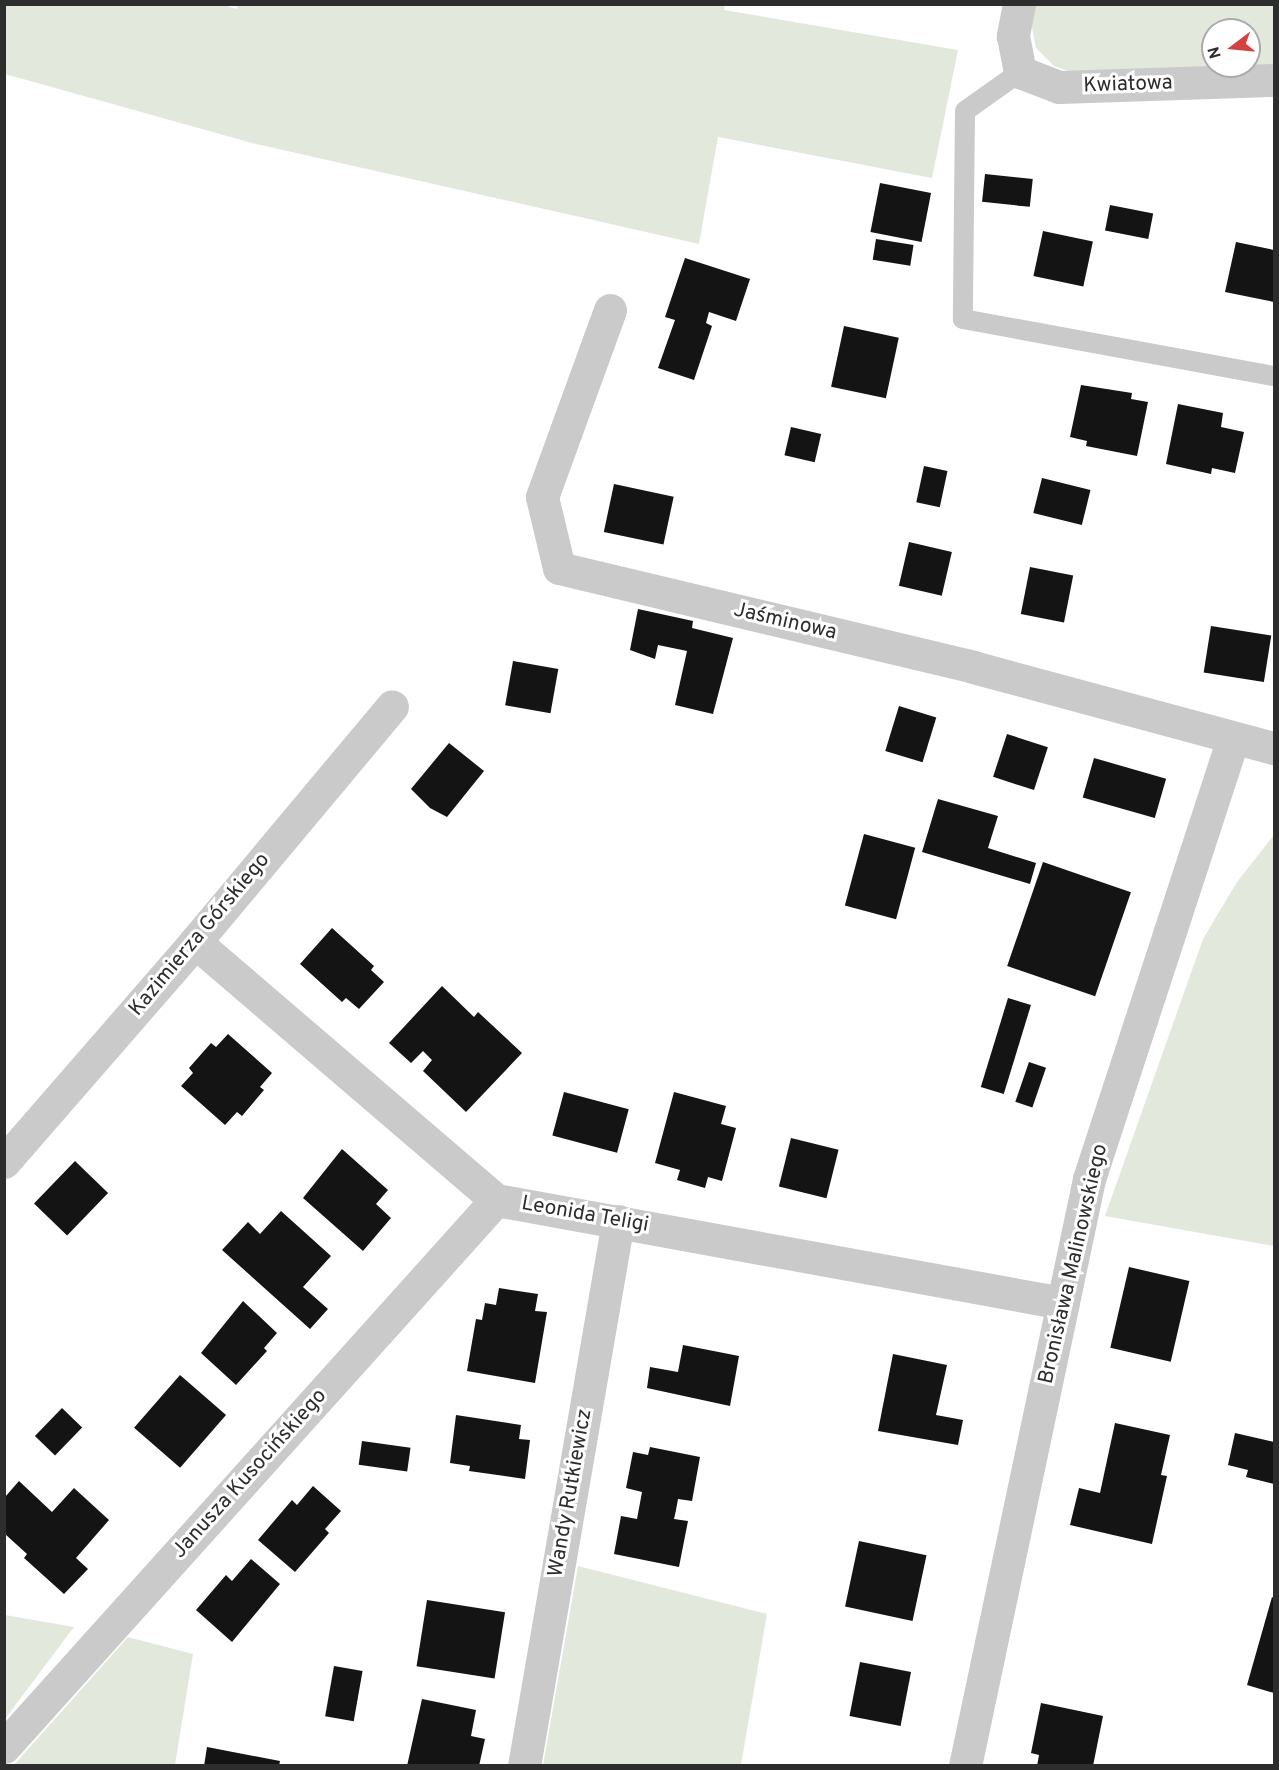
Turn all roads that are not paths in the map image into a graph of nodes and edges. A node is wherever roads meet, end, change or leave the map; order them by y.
1 (1019, 4) edge
2 (1020, 72) junction
3 (1275, 80) edge
4 (610, 310) dead end
5 (1275, 376) edge
6 (392, 706) dead end
7 (1233, 739) junction
8 (1275, 748) edge
9 (195, 942) junction
10 (4, 1162) edge
11 (496, 1200) junction
12 (618, 1221) junction
13 (1063, 1303) junction
14 (4, 1747) edge
15 (525, 1766) edge
16 (965, 1766) edge

1 - 2 street
2 - 3 street, Kwiatowa
2 - 5 lane
4 - 7 street, Jaśminowa
6 - 9 street, Kazimierza Górskiego
7 - 8 street, Jaśminowa
7 - 13 street, Bronisława Malinowskiego
9 - 10 street, Kazimierza Górskiego
9 - 11 street, Leonida Teligi
11 - 12 street, Leonida Teligi
11 - 14 street, Janusza Kusocińskiego
12 - 13 street, Leonida Teligi
12 - 15 street, Wandy Rutkiewicz
13 - 16 street, Bronisława Malinowskiego

